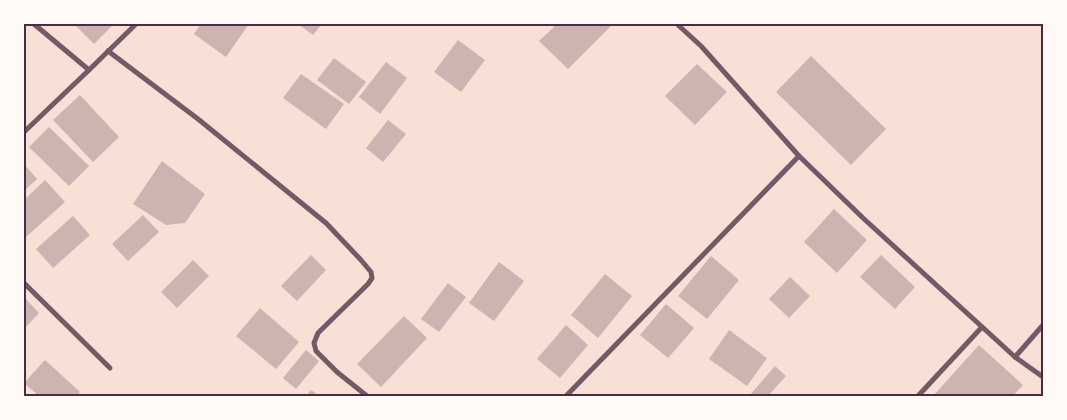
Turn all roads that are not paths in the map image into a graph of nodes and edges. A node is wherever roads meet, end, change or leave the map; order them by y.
1 (34, 24) edge
2 (136, 24) edge
3 (677, 24) edge
4 (108, 51) junction
5 (89, 70) junction
6 (24, 132) edge
7 (799, 156) junction
8 (24, 283) edge
9 (1043, 325) edge
10 (982, 327) junction
11 (1015, 357) junction
12 (110, 368) dead end
13 (1043, 377) edge
14 (367, 396) edge
15 (566, 396) edge
16 (918, 396) edge

1 - 5 street
2 - 4 street
3 - 7 street
4 - 5 street
4 - 14 street
5 - 6 street
7 - 10 street
7 - 15 street
8 - 12 street
9 - 11 street
10 - 11 street
10 - 16 street
11 - 13 street

